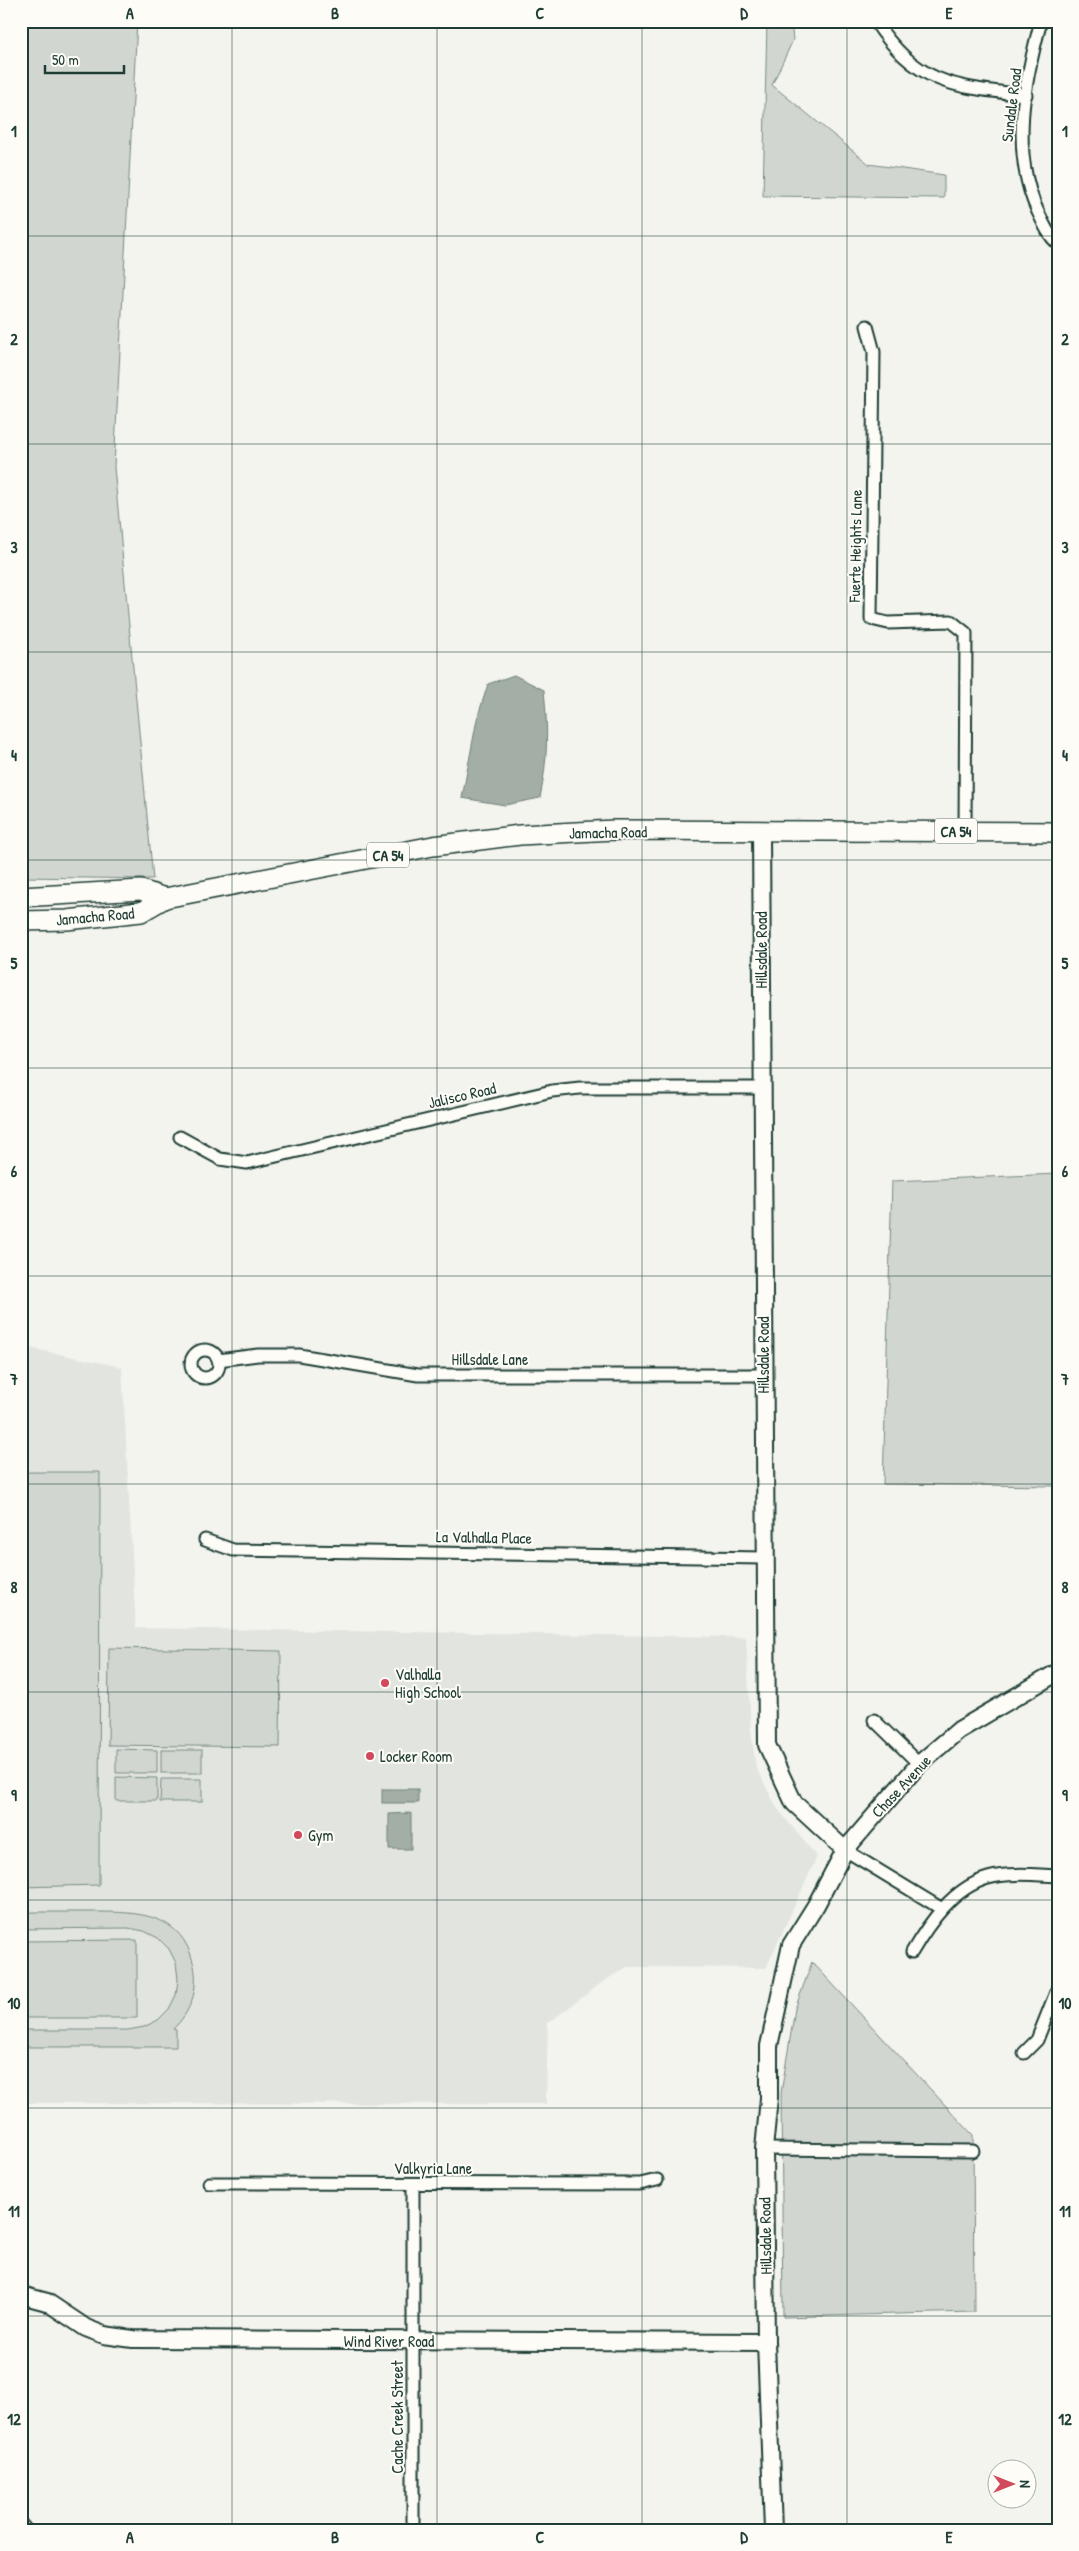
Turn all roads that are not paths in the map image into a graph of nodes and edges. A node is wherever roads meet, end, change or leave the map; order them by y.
1 (875, 21) edge
2 (1041, 21) edge
3 (1026, 95) junction
4 (1058, 244) edge
5 (867, 326) dead end
6 (761, 832) junction
7 (965, 832) junction
8 (1058, 832) edge
9 (21, 897) edge
10 (164, 898) junction
11 (21, 921) edge
12 (762, 1088) junction
13 (180, 1137) dead end
14 (218, 1360) dead end
15 (764, 1375) junction
16 (205, 1540) dead end
17 (764, 1558) junction
18 (1058, 1672) edge
19 (874, 1720) dead end
20 (919, 1764) junction
21 (845, 1850) junction
22 (1058, 1876) edge
23 (942, 1910) junction
24 (791, 1945) joint
25 (912, 1952) dead end
26 (1058, 1987) edge
27 (1024, 2053) dead end
28 (764, 2150) junction
29 (973, 2151) dead end
30 (657, 2180) dead end
31 (209, 2182) dead end
32 (413, 2185) junction
33 (21, 2295) edge
34 (413, 2342) junction
35 (766, 2342) junction
36 (21, 2524) edge
37 (26, 2530) edge
38 (413, 2530) edge
39 (773, 2530) edge

1 - 3 street
2 - 3 street, Sundale Road
3 - 4 street, Sundale Road
5 - 7 street, Fuerte Heights Lane
6 - 7 main road, Jamacha Road / CA 54
6 - 10 main road, Jamacha Road / CA 54
6 - 12 street, Hillsdale Road
7 - 8 main road, Jamacha Road / CA 54
9 - 10 main road, Jamacha Road / CA 54
10 - 11 main road, Jamacha Road / CA 54
12 - 13 street, Jalisco Road
12 - 15 street, Hillsdale Road
14 - 15 street, Hillsdale Lane
15 - 17 street, Hillsdale Road
16 - 17 street, La Valhalla Place
17 - 21 street, Hillsdale Road
18 - 20 street, Chase Avenue
19 - 20 street
20 - 21 street, Chase Avenue
21 - 23 street
21 - 24 street, Chase Avenue
22 - 23 street
23 - 25 street
24 - 28 street, Hillsdale Road
26 - 27 street
28 - 29 street
28 - 35 street, Hillsdale Road
30 - 32 street, Valkyria Lane
31 - 32 street, Valkyria Lane
32 - 34 street, Cache Creek Street
33 - 34 street, Wind River Road
34 - 35 street, Wind River Road
34 - 38 street, Cache Creek Street
35 - 39 street, Hillsdale Road
36 - 37 street

